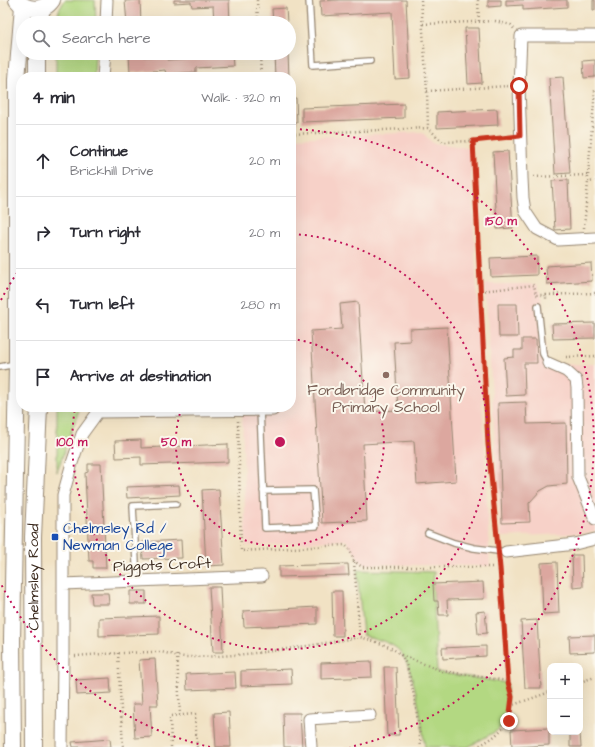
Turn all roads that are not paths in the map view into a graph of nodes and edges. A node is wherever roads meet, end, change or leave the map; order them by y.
1 (107, 0) edge
2 (309, 0) edge
3 (20, 3) edge
4 (44, 10) edge
5 (19, 16) edge
6 (106, 16) edge
7 (595, 36) edge
8 (18, 60) edge
9 (37, 60) edge
10 (105, 60) edge
11 (370, 61) dead end
12 (17, 72) edge
13 (37, 72) edge
14 (104, 72) edge
15 (595, 238) edge
16 (538, 306) dead end
17 (548, 363) joint
18 (16, 364) joint
19 (0, 367) edge
20 (39, 412) edge
21 (97, 412) edge
22 (260, 412) edge
23 (263, 491) junction
24 (176, 504) dead end
25 (595, 519) edge
26 (428, 533) dead end
27 (595, 539) edge
28 (502, 551) joint
29 (262, 576) dead end
30 (137, 581) junction
31 (63, 584) junction
32 (370, 715) dead end
33 (13, 747) edge
34 (34, 747) edge
35 (62, 747) edge
36 (310, 747) edge

1 - 6 street
2 - 11 lane
3 - 4 street, Chelmsley Road
3 - 5 street, Chelmsley Road
7 - 15 street
8 - 12 street, Chelmsley Road
9 - 13 street
10 - 14 street
16 - 17 lane
17 - 25 street
18 - 19 lane
18 - 33 street, Chelmsley Road
20 - 34 street, Chelmsley Road
21 - 31 street
22 - 23 lane
23 - 23 lane
24 - 30 lane
26 - 28 lane
27 - 28 street
29 - 30 street, Piggots Croft
30 - 31 street, Piggots Croft
31 - 35 street
32 - 36 street

